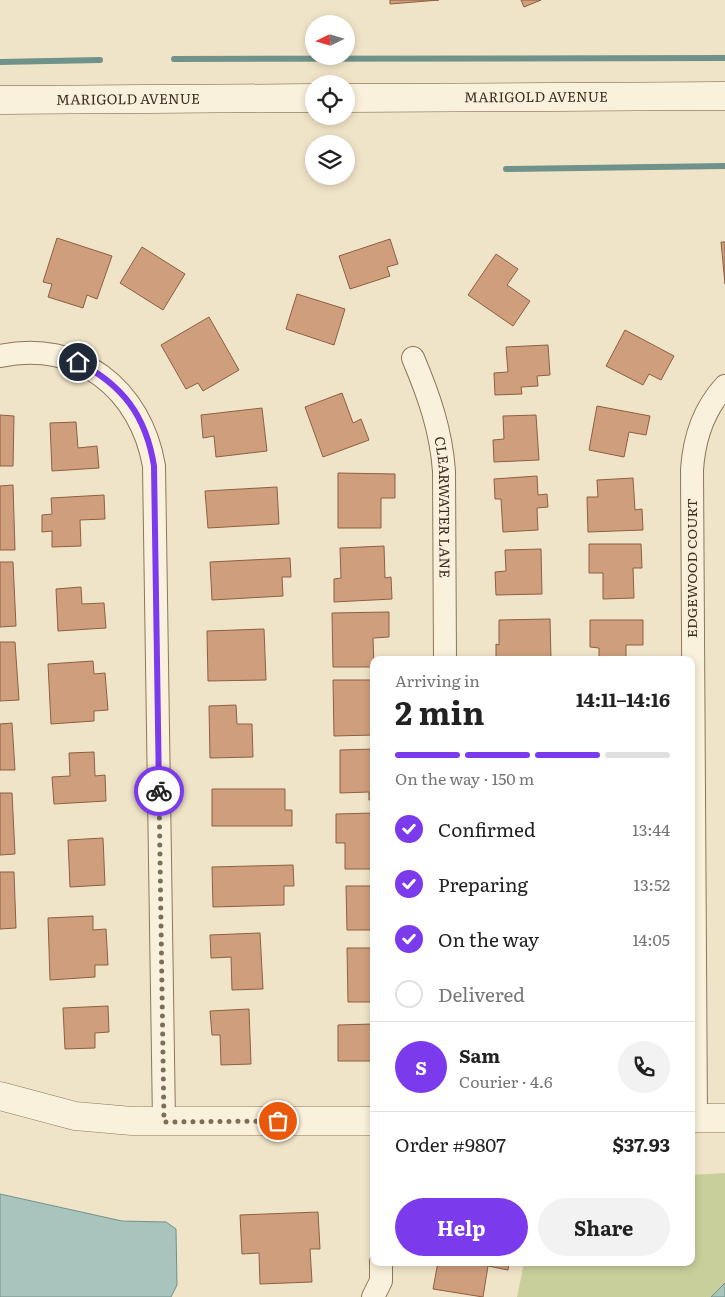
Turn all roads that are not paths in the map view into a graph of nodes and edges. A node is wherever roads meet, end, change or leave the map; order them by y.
1 (725, 96) edge
2 (305, 98) edge
3 (355, 98) edge
4 (0, 100) edge
5 (0, 356) edge
6 (413, 358) dead end
7 (725, 386) edge
8 (445, 656) edge
9 (693, 656) edge
10 (0, 1096) edge
11 (695, 1118) edge
12 (725, 1118) edge
13 (370, 1121) edge
14 (164, 1122) junction
15 (381, 1266) edge
16 (374, 1297) edge

1 - 3 main road, MARIGOLD AVENUE
2 - 4 main road, MARIGOLD AVENUE
5 - 14 street
6 - 8 street, CLEARWATER LANE
7 - 9 street, EDGEWOOD COURT
10 - 14 main road
11 - 12 main road
13 - 14 main road
15 - 16 street

